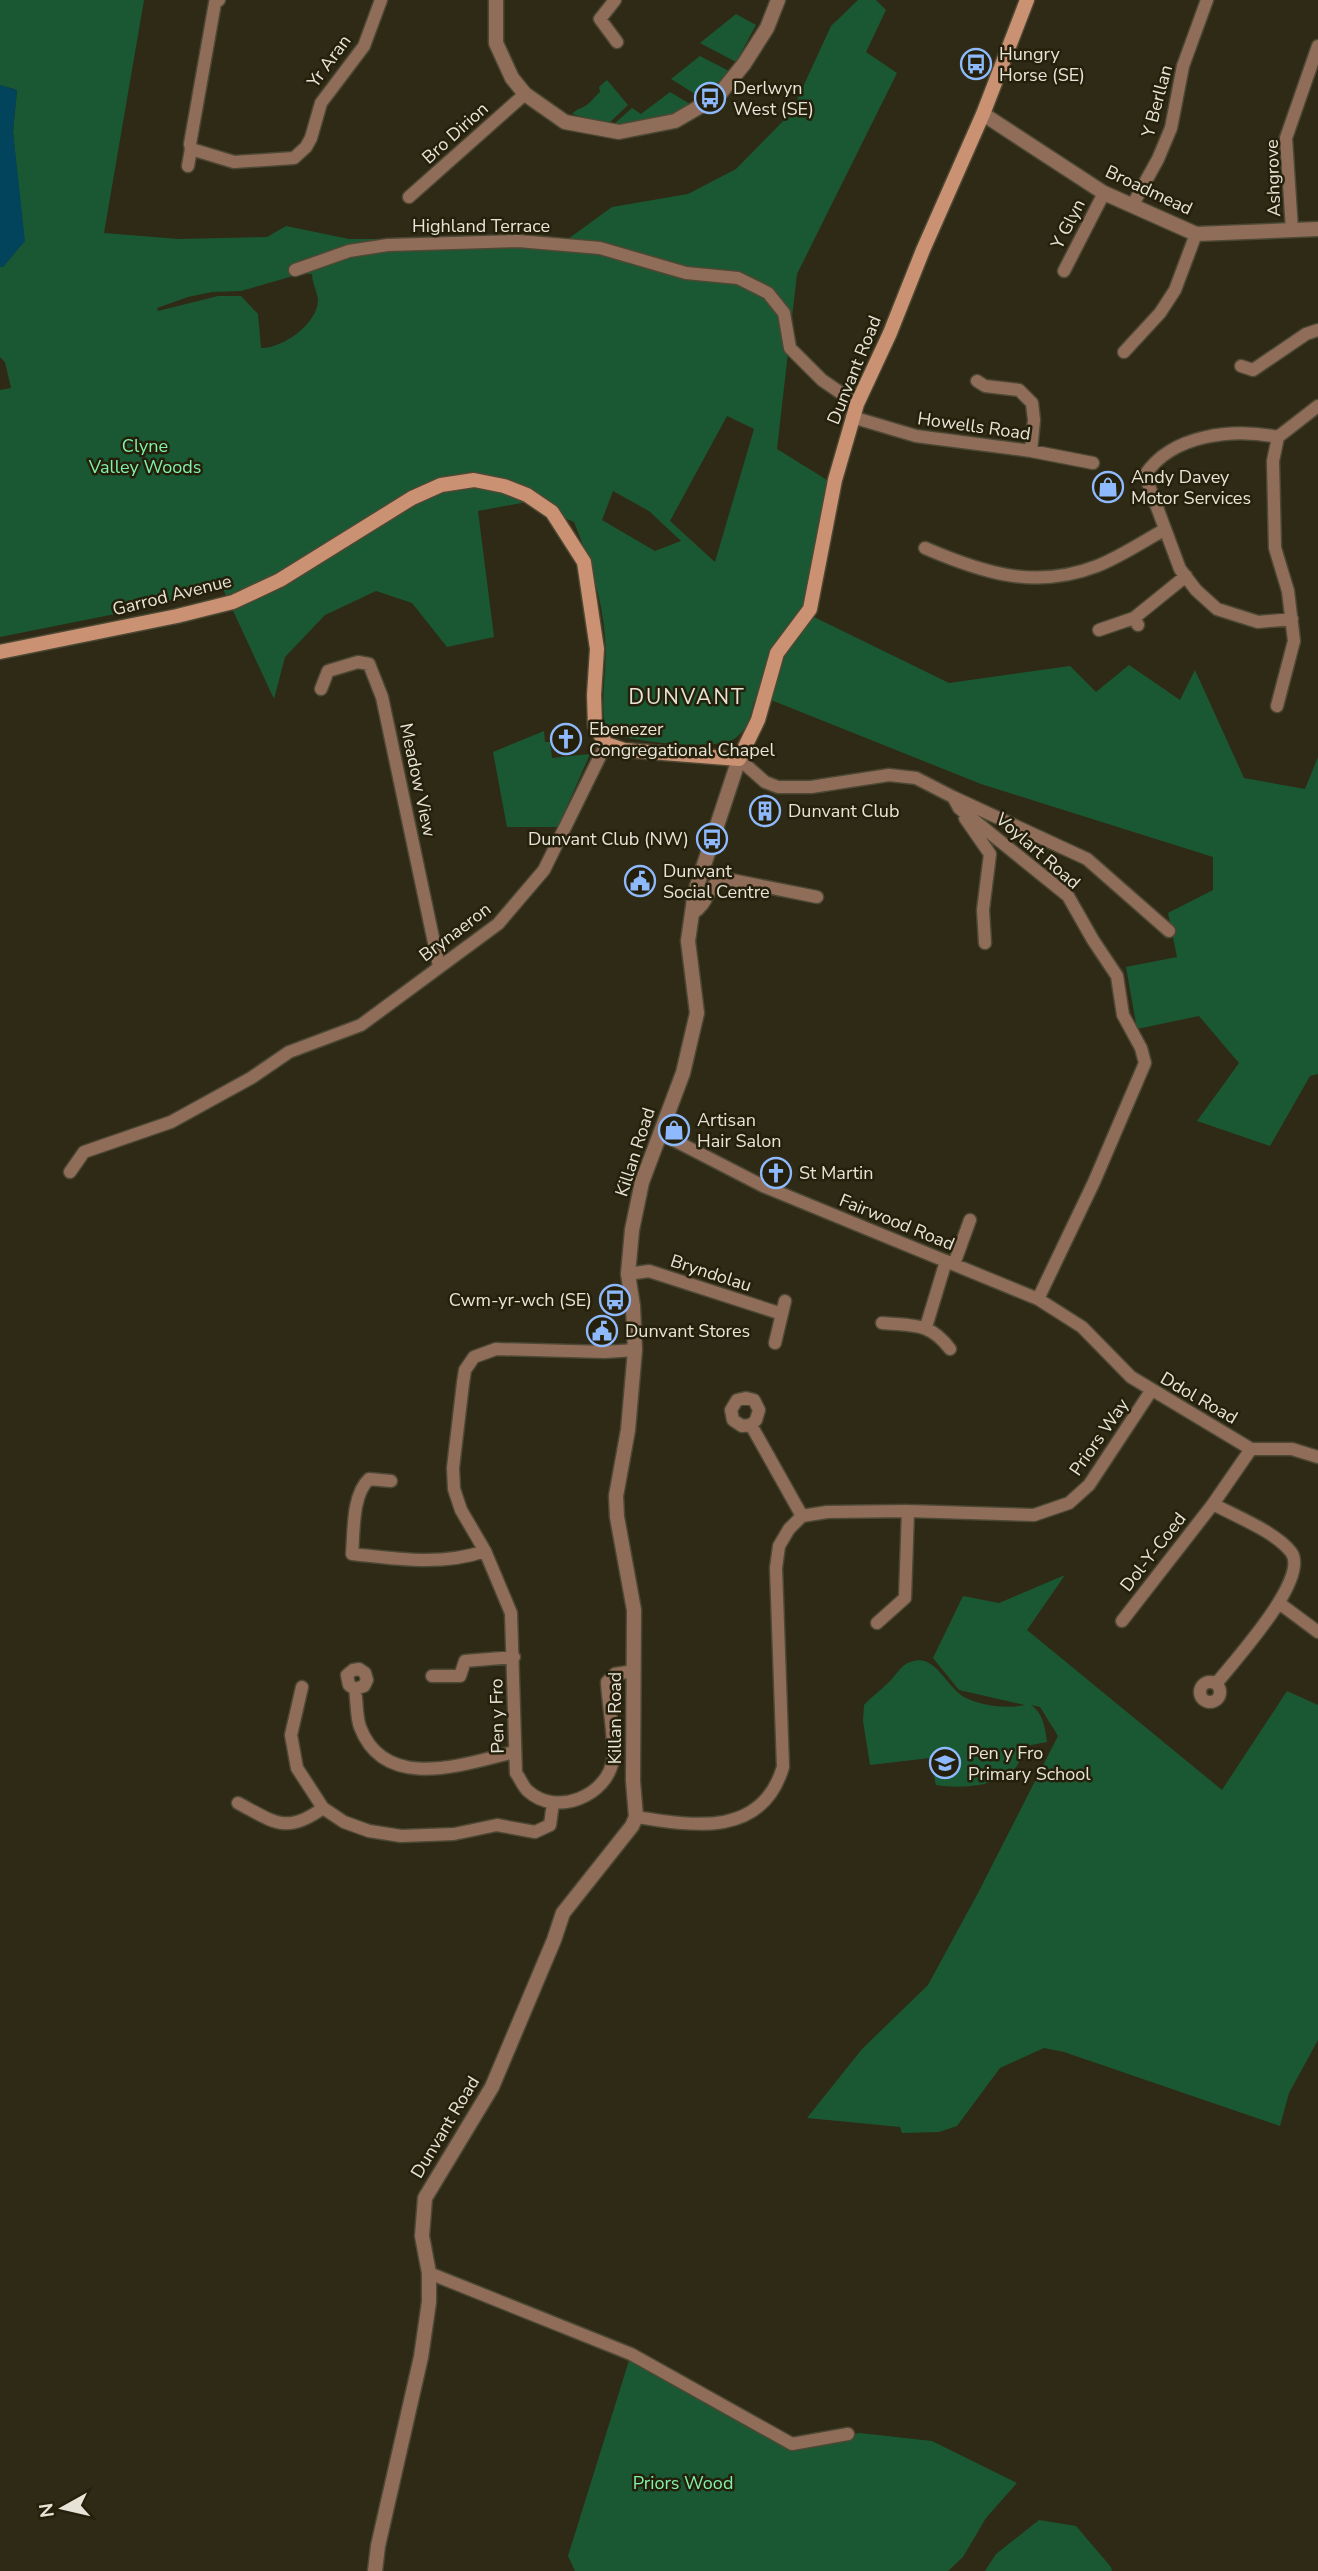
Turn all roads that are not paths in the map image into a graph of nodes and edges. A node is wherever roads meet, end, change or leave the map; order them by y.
1 (219, 0) edge
2 (380, 0) edge
3 (496, 0) edge
4 (615, 0) edge
5 (778, 0) edge
6 (1027, 0) edge
7 (1207, 0) edge
8 (617, 42) dead end
9 (1318, 46) edge
10 (525, 94) junction
11 (983, 114) junction
12 (191, 149) junction
13 (188, 166) dead end
14 (1104, 193) junction
15 (409, 197) dead end
16 (1132, 206) junction
17 (1318, 229) edge
18 (1292, 230) junction
19 (1196, 234) junction
20 (295, 270) dead end
21 (1064, 270) dead end
22 (1318, 330) edge
23 (1125, 352) dead end
24 (1241, 366) dead end
25 (982, 388) dead end
26 (1318, 406) edge
27 (855, 410) junction
28 (1278, 437) junction
29 (1031, 451) junction
30 (1093, 463) dead end
31 (1164, 530) junction
32 (925, 548) dead end
33 (1186, 576) junction
34 (1292, 619) junction
35 (1099, 630) dead end
36 (0, 652) edge
37 (321, 689) dead end
38 (1276, 708) dead end
39 (606, 744) junction
40 (739, 759) junction
41 (956, 803) junction
42 (817, 897) dead end
43 (692, 914) junction
44 (1169, 931) dead end
45 (985, 943) dead end
46 (439, 966) junction
47 (660, 1133) junction
48 (70, 1172) dead end
49 (970, 1220) dead end
50 (950, 1262) junction
51 (628, 1274) junction
52 (1038, 1299) junction
53 (882, 1322) dead end
54 (1082, 1326) joint
55 (926, 1327) junction
56 (775, 1343) dead end
57 (950, 1349) dead end
58 (635, 1350) junction
59 (1152, 1391) junction
60 (751, 1425) dead end
61 (1251, 1449) junction
62 (1318, 1457) edge
63 (391, 1481) dead end
64 (1213, 1504) junction
65 (908, 1511) junction
66 (802, 1516) junction
67 (485, 1551) junction
68 (1279, 1603) junction
69 (1122, 1621) dead end
70 (877, 1623) dead end
71 (1318, 1632) edge
72 (514, 1657) junction
73 (634, 1671) junction
74 (432, 1676) dead end
75 (1216, 1684) dead end
76 (302, 1687) dead end
77 (355, 1689) dead end
78 (514, 1752) junction
79 (238, 1802) dead end
80 (553, 1803) junction
81 (323, 1808) junction
82 (636, 1817) junction
83 (429, 2273) junction
84 (848, 2434) dead end
85 (375, 2571) edge

1 - 12 street
2 - 12 street, Yr Aran
3 - 10 street
4 - 8 street
5 - 10 street
6 - 11 main road, Dunvant Road
7 - 16 street, Y Berllan
9 - 18 street, Ashgrove
10 - 15 street, Bro Dirion
11 - 14 street, Broadmead
11 - 27 main road, Dunvant Road
12 - 13 street
14 - 16 street, Broadmead
14 - 21 street, Y Glyn
16 - 19 street, Broadmead
17 - 18 street, Broadmead
18 - 19 street, Broadmead
19 - 23 street
20 - 27 street, Highland Terrace
22 - 24 street
25 - 29 street
26 - 28 street
27 - 29 street, Howells Road
27 - 40 main road, Dunvant Road
28 - 31 street
28 - 34 street
29 - 30 street, Howells Road
31 - 32 street
31 - 33 street
33 - 34 street
33 - 35 street
34 - 38 street
36 - 39 main road, Garrod Avenue
37 - 46 street, Meadow View
39 - 40 main road
39 - 46 street, Brynaeron
40 - 41 street, Voylart Road
40 - 43 street, Killan Road
41 - 44 street
41 - 45 street
41 - 52 street, Voylart Road
42 - 43 street
43 - 47 street, Killan Road
46 - 48 street, Brynaeron
47 - 50 street, Fairwood Road
47 - 51 street, Killan Road
49 - 50 street
50 - 52 street, Fairwood Road
50 - 55 street
51 - 56 street, Bryndolau
51 - 58 street, Killan Road
52 - 54 street, Fairwood Road
53 - 55 street
54 - 59 street, Ddol Road
55 - 57 street
58 - 67 street, Pen y Fro
58 - 73 street, Killan Road
59 - 61 street, Ddol Road
59 - 65 street, Priors Way
60 - 66 street
61 - 62 street
61 - 64 street, Dol-Y-Coed
63 - 67 street
64 - 68 street
64 - 69 street, Dol-Y-Coed
65 - 66 street, Priors Way
65 - 70 street
66 - 82 street
67 - 72 street, Pen y Fro
68 - 71 street
68 - 75 street
72 - 74 street
72 - 78 street, Pen y Fro
73 - 80 street
73 - 82 street, Killan Road
76 - 81 street
77 - 78 street
78 - 80 street, Pen y Fro
79 - 81 street
80 - 81 street
82 - 83 street, Dunvant Road
83 - 84 street
83 - 85 street, Dunvant Road

